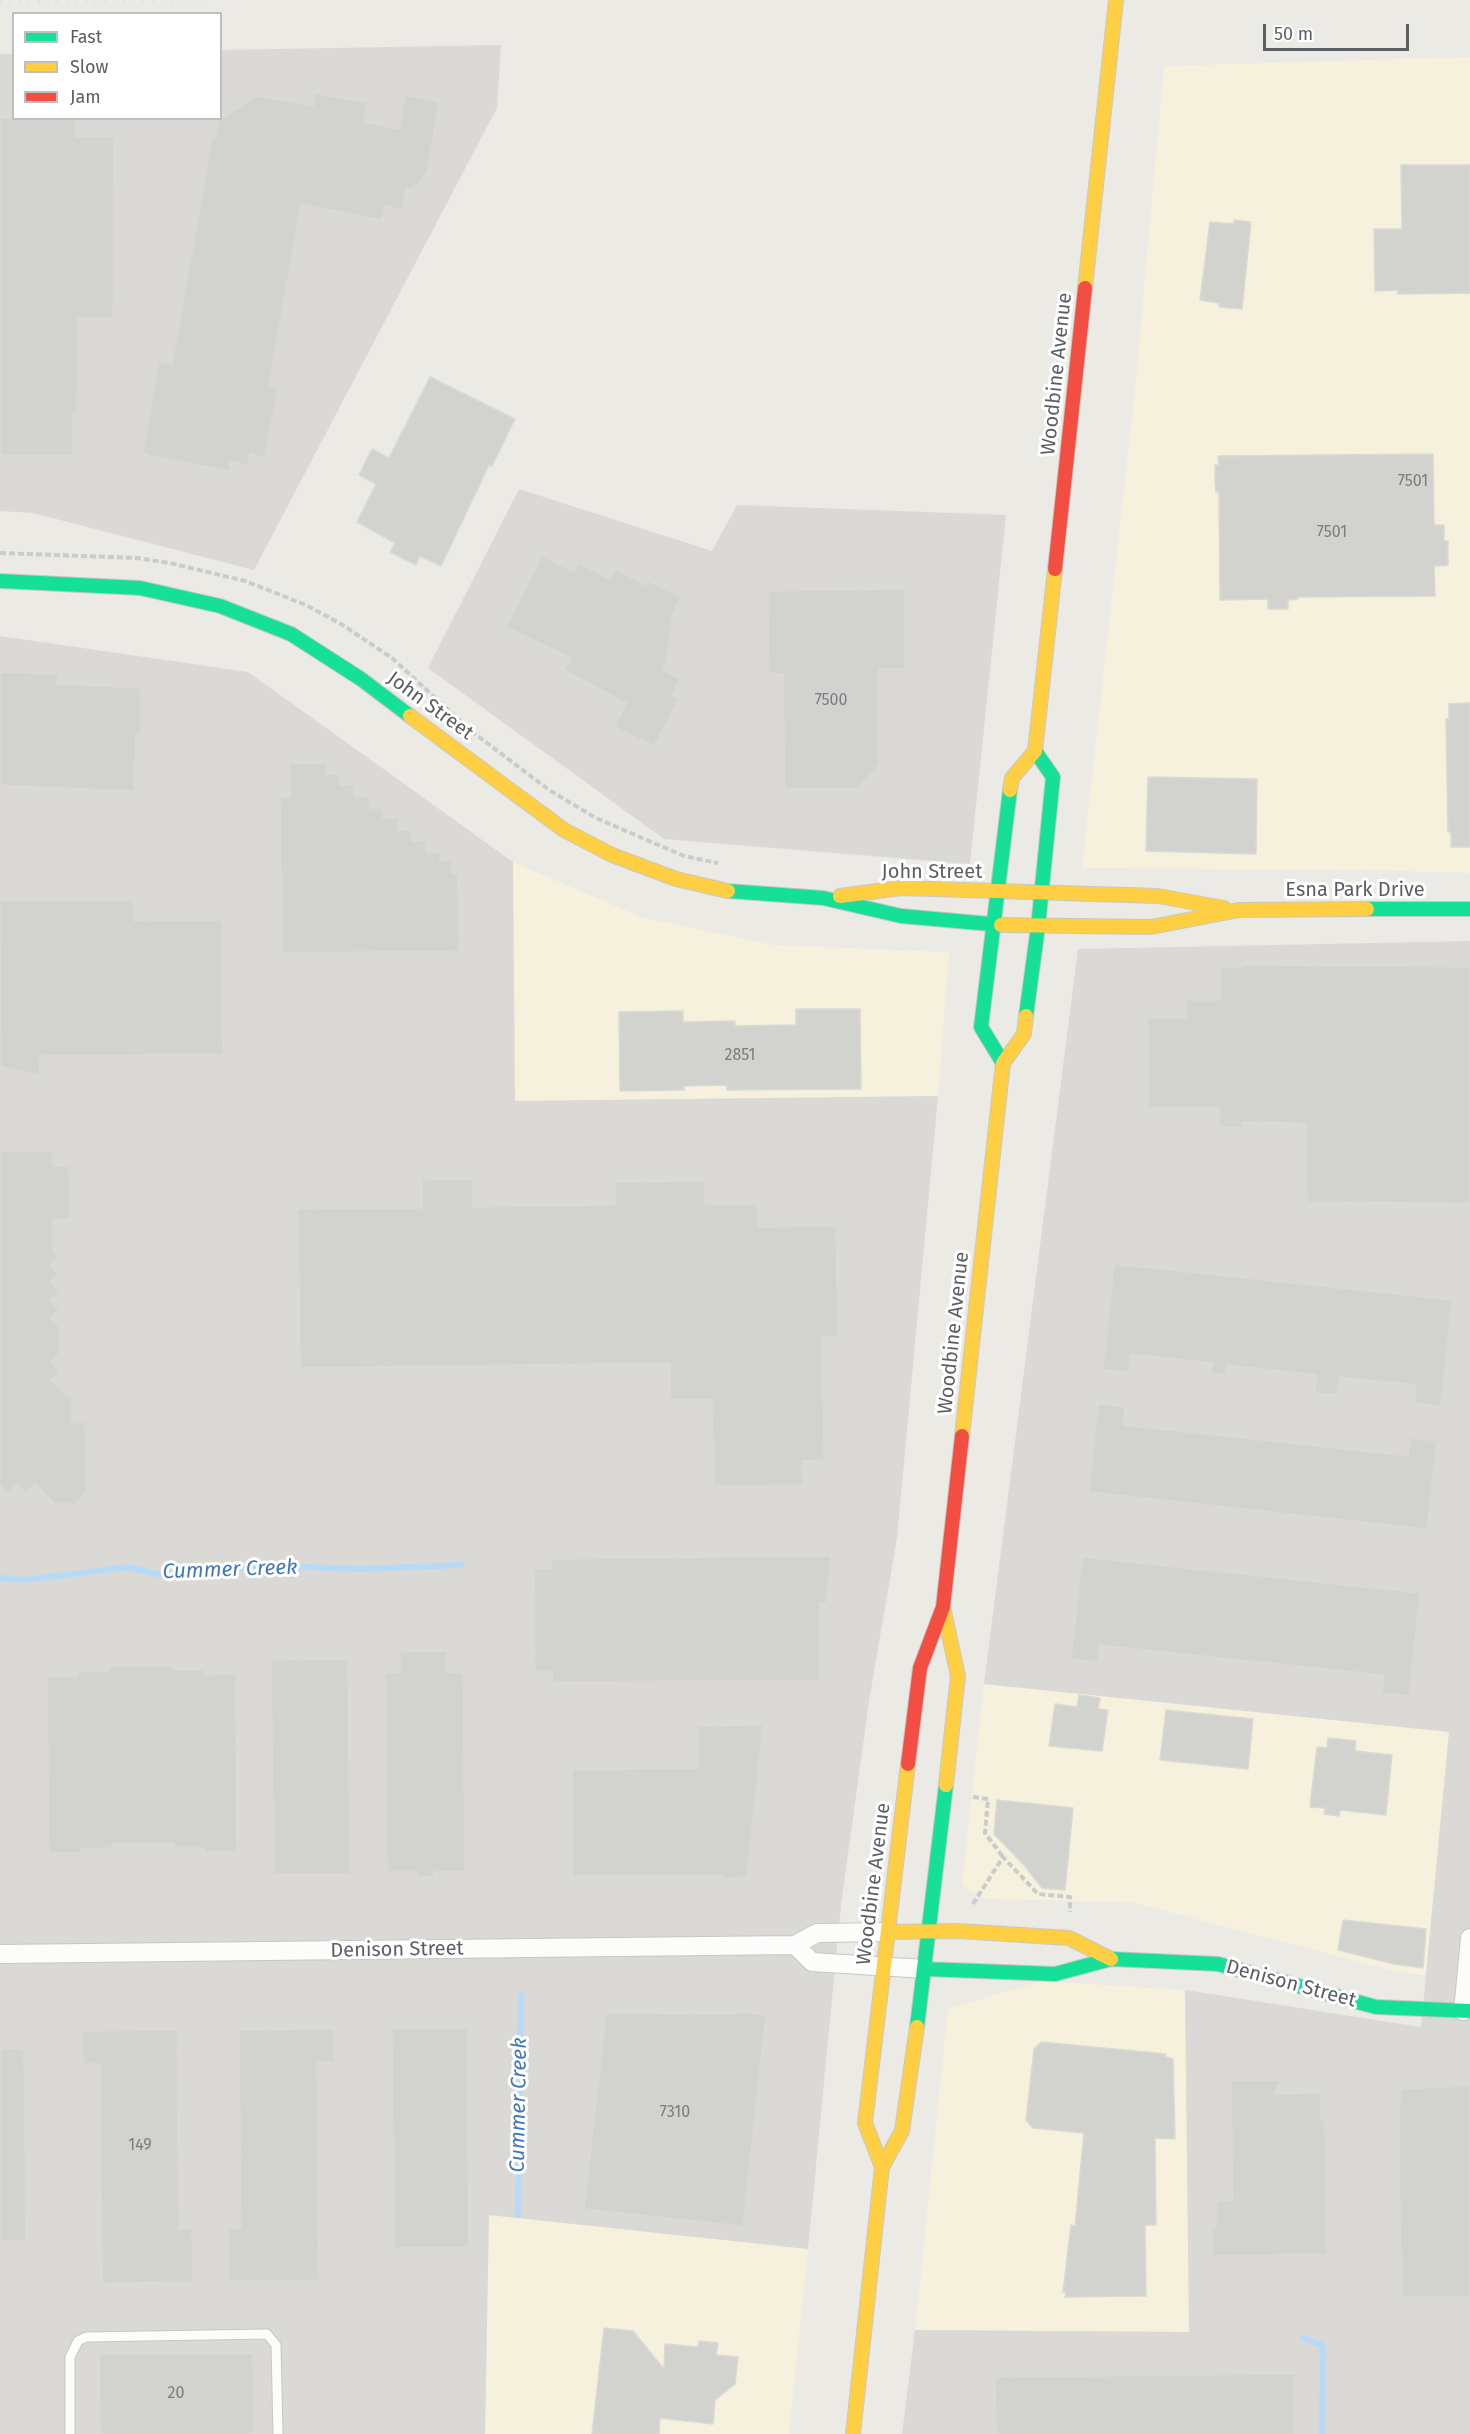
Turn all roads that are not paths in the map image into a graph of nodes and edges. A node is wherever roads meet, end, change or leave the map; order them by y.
1 (1116, 0) edge
2 (0, 582) edge
3 (1035, 752) junction
4 (999, 892) junction
5 (1041, 893) junction
6 (823, 898) junction
7 (1470, 909) edge
8 (1239, 910) junction
9 (994, 925) junction
10 (1038, 927) junction
11 (1003, 1063) junction
12 (943, 1607) junction
13 (929, 1931) junction
14 (888, 1932) junction
15 (1470, 1938) edge
16 (795, 1945) junction
17 (0, 1954) edge
18 (1111, 1959) junction
19 (884, 1965) junction
20 (925, 1969) junction
21 (1467, 2011) edge
22 (882, 2167) junction
23 (70, 2434) edge
24 (278, 2434) edge
25 (853, 2434) edge

1 - 3 main road, Woodbine Avenue
2 - 6 main road, John Street
3 - 4 main road
3 - 5 main road, Woodbine Avenue
4 - 5 main road, John Street
4 - 6 main road, John Street
4 - 9 main road
5 - 8 main road, Esna Park Drive
5 - 10 main road, Woodbine Avenue
6 - 9 main road, John Street
7 - 8 main road, Esna Park Drive
8 - 10 main road, Esna Park Drive
9 - 10 main road, John Street
9 - 11 main road
10 - 11 main road, Woodbine Avenue
11 - 12 main road, Woodbine Avenue
12 - 13 main road, Woodbine Avenue
12 - 14 main road, Woodbine Avenue
13 - 14 main road, Denison Street
13 - 18 main road, Denison Street
13 - 20 main road, Woodbine Avenue
14 - 16 street, Denison Street
14 - 19 main road, Woodbine Avenue
15 - 21 street
16 - 17 street, Denison Street
16 - 19 street, Denison Street
18 - 20 main road, Denison Street
18 - 21 main road, Denison Street
19 - 20 street, Denison Street
19 - 22 main road, Woodbine Avenue
20 - 22 main road, Woodbine Avenue
22 - 25 main road, Woodbine Avenue
23 - 24 lane

